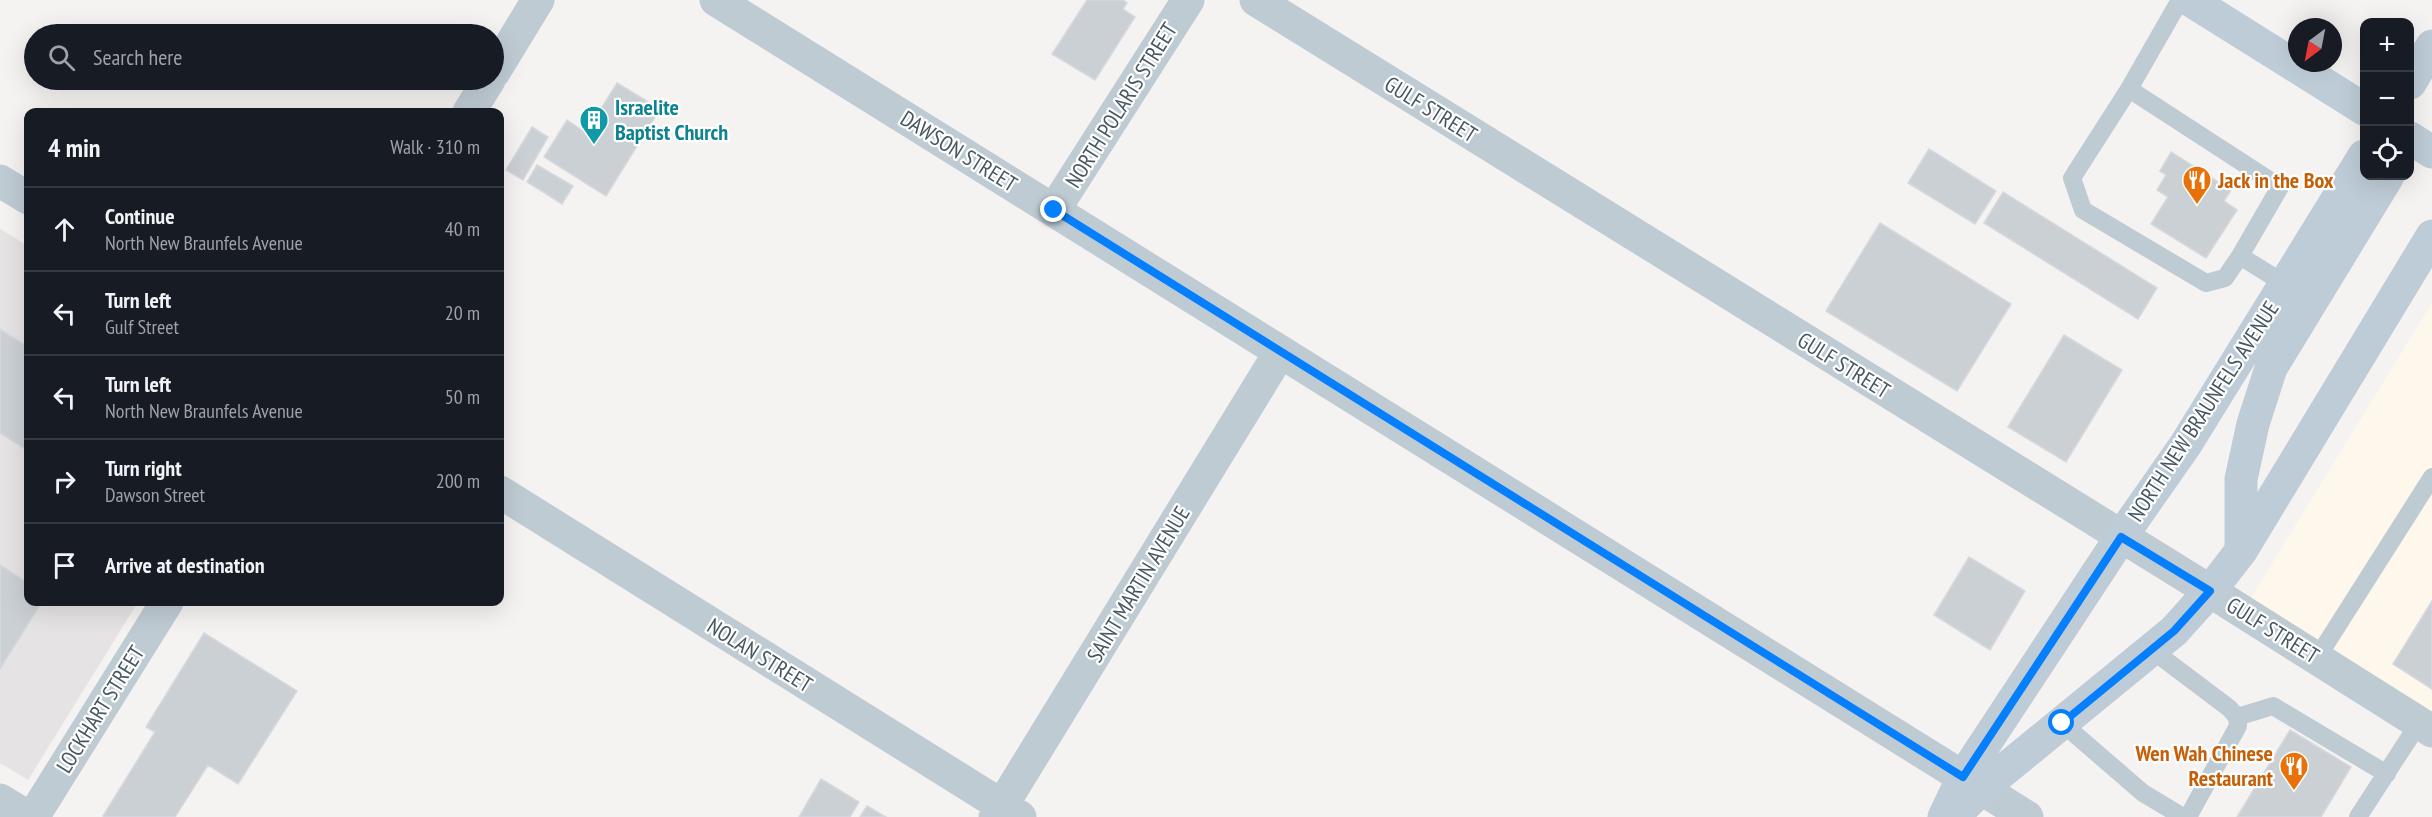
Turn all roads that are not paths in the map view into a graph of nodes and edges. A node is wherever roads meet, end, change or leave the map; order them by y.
1 (538, 0) edge
2 (716, 0) edge
3 (1188, 0) edge
4 (1256, 0) edge
5 (2180, 0) edge
6 (2190, 0) edge
7 (2432, 46) edge
8 (504, 56) edge
9 (2414, 75) edge
10 (2129, 89) junction
11 (483, 90) edge
12 (2360, 106) edge
13 (472, 108) edge
14 (2414, 141) edge
15 (2432, 152) edge
16 (2360, 162) edge
17 (2386, 180) edge
18 (0, 181) edge
19 (24, 196) edge
20 (1054, 210) junction
21 (2432, 236) edge
22 (2240, 256) junction
23 (2284, 284) junction
24 (1280, 352) junction
25 (2432, 477) edge
26 (504, 495) edge
27 (2121, 537) junction
28 (2241, 550) junction
29 (2210, 591) junction
30 (165, 606) edge
31 (2152, 650) junction
32 (2317, 658) junction
33 (2237, 717) junction
34 (2062, 723) junction
35 (2426, 727) edge
36 (2386, 774) junction
37 (1972, 783) junction
38 (0, 800) edge
39 (1006, 813) edge
40 (28, 817) edge
41 (33, 817) edge
42 (1944, 817) edge
43 (1953, 817) edge
44 (2027, 817) edge
45 (2183, 817) edge
46 (2188, 817) edge
47 (2358, 817) edge

1 - 8 street
2 - 20 street, DAWSON STREET
3 - 20 street, NORTH POLARIS STREET
4 - 27 street, GULF STREET
5 - 10 lane
6 - 12 main road
7 - 9 main road
10 - 22 lane
10 - 22 lane
11 - 13 street
14 - 15 main road
16 - 23 main road, NORTH NEW BRAUNFELS AVENUE
17 - 28 main road
18 - 19 street
20 - 24 street, DAWSON STREET
21 - 28 main road, NORTH NEW BRAUNFELS AVENUE
22 - 23 lane
23 - 27 main road, NORTH NEW BRAUNFELS AVENUE
24 - 37 street, DAWSON STREET
24 - 39 street, SAINT MARTIN AVENUE
25 - 32 lane
26 - 39 street, NOLAN STREET
27 - 29 street, GULF STREET
27 - 37 main road, NORTH NEW BRAUNFELS AVENUE
28 - 29 main road, NORTH NEW BRAUNFELS AVENUE
29 - 31 main road, NORTH NEW BRAUNFELS AVENUE
29 - 32 street, GULF STREET
30 - 41 street, LOCKHART STREET
31 - 33 lane
31 - 34 main road, NORTH NEW BRAUNFELS AVENUE
32 - 35 street, GULF STREET
33 - 36 lane
33 - 46 lane
34 - 37 main road, NORTH NEW BRAUNFELS AVENUE
34 - 45 lane
35 - 36 lane
36 - 47 lane
37 - 42 main road, NORTH NEW BRAUNFELS AVENUE
37 - 43 main road, NORTH NEW BRAUNFELS AVENUE
37 - 44 street, DAWSON STREET
38 - 40 street

